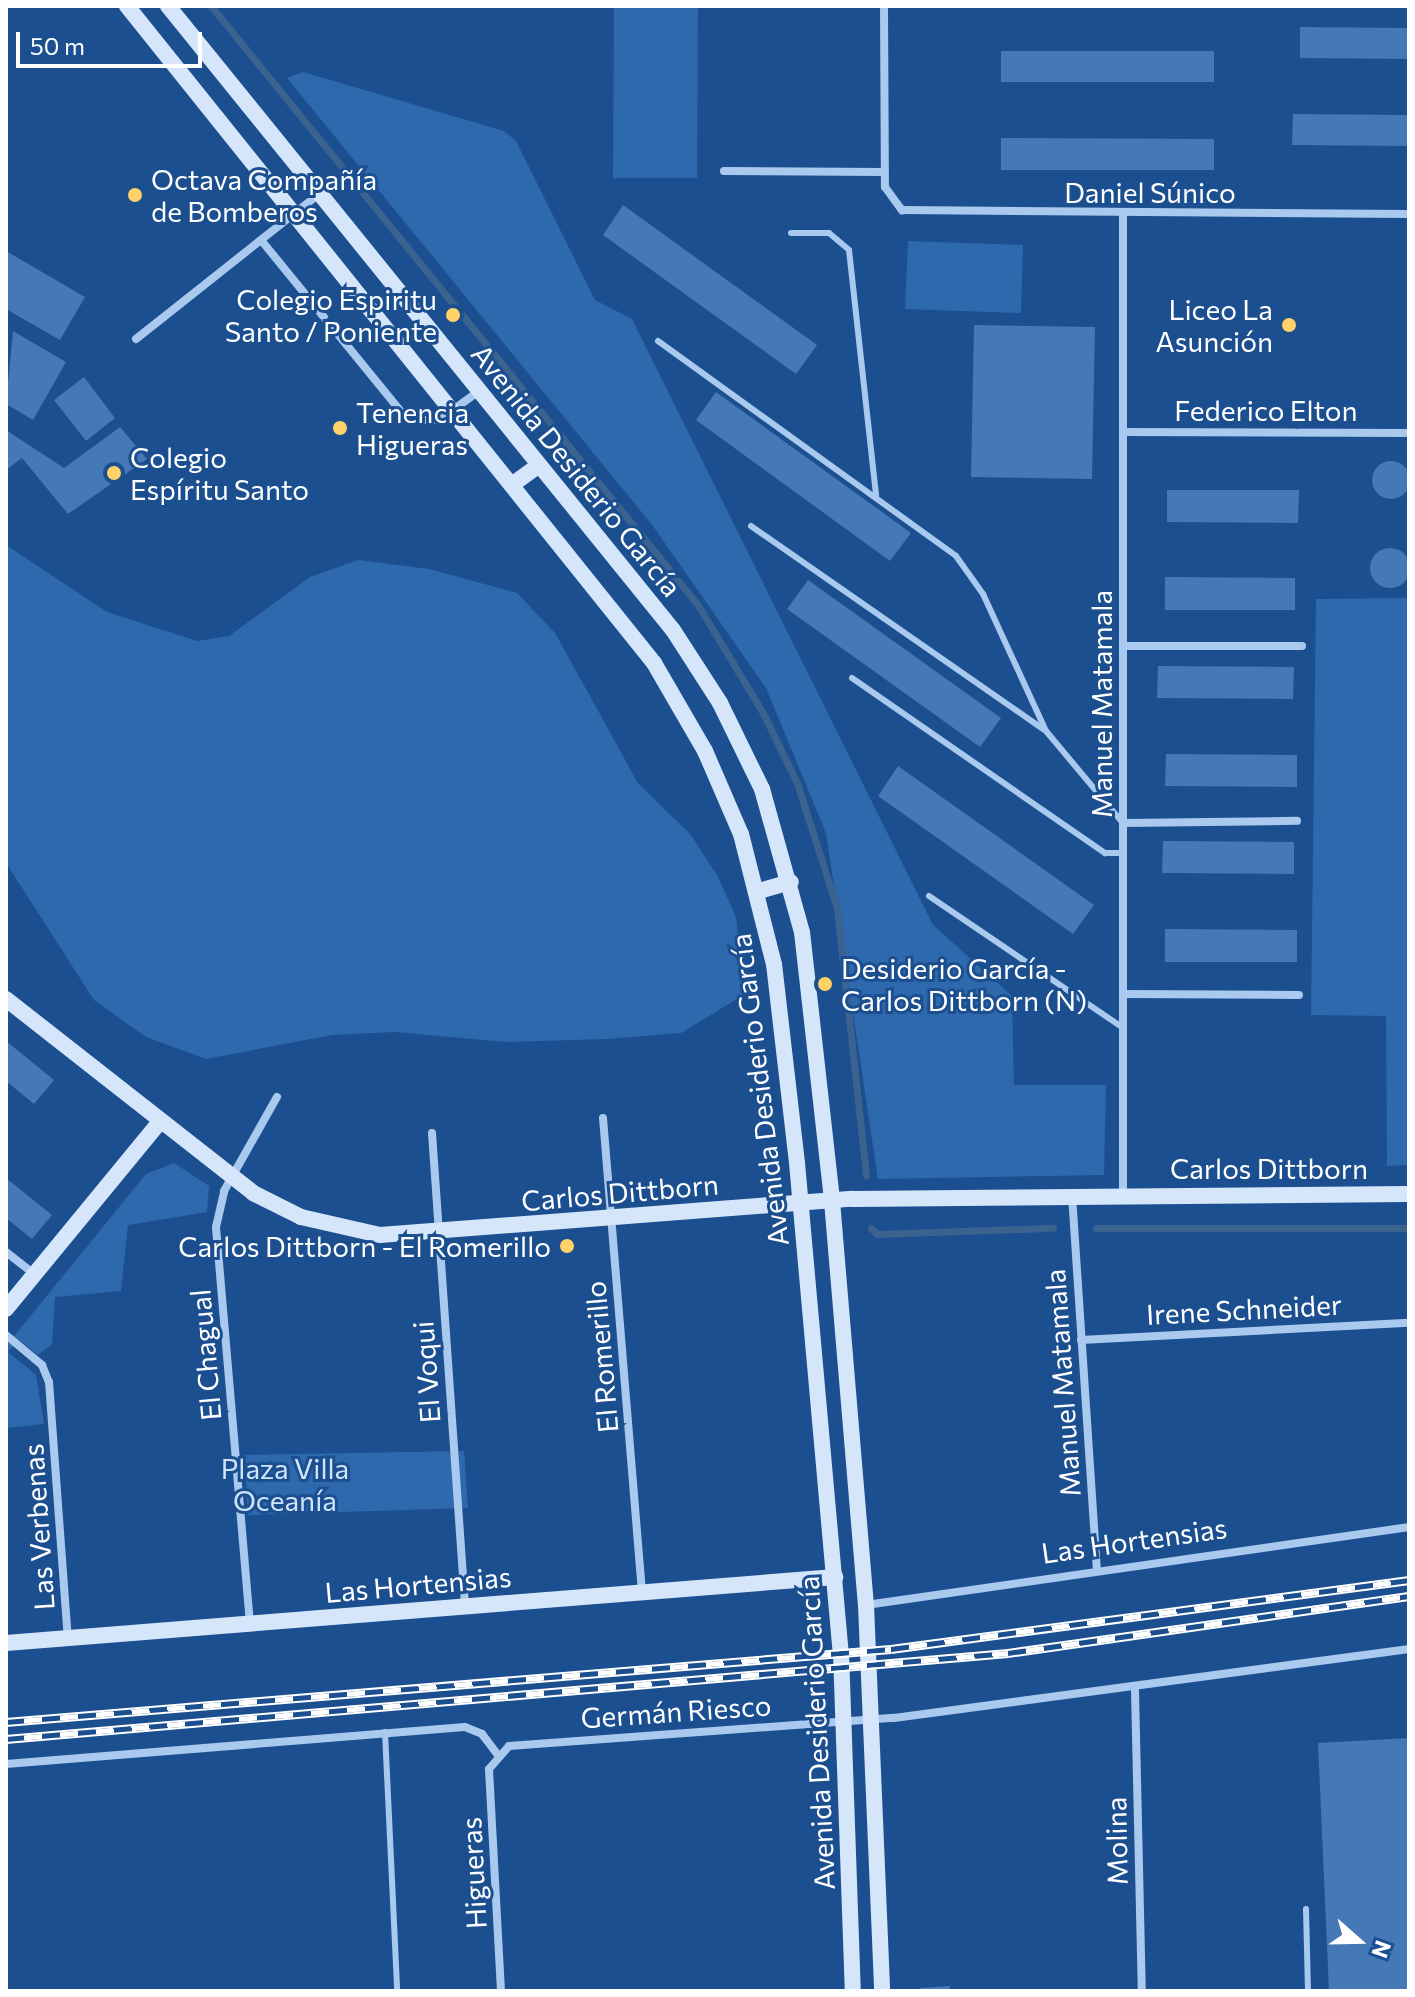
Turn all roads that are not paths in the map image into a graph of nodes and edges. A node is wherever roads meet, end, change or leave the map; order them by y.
1 (127, 6) edge
2 (168, 6) edge
3 (884, 6) edge
4 (232, 85) junction
5 (207, 104) junction
6 (724, 171) dead end
7 (884, 172) junction
8 (320, 193) junction
9 (295, 213) junction
10 (1123, 214) junction
11 (1409, 214) edge
12 (791, 233) dead end
13 (261, 240) junction
14 (136, 339) dead end
15 (658, 341) dead end
16 (480, 391) junction
17 (455, 411) junction
18 (1123, 432) junction
19 (1409, 433) edge
20 (539, 465) junction
21 (513, 484) junction
22 (876, 496) junction
23 (751, 526) dead end
24 (1123, 646) junction
25 (1302, 646) dead end
26 (852, 678) dead end
27 (1046, 731) junction
28 (1297, 821) dead end
29 (1123, 823) junction
30 (1123, 853) junction
31 (791, 882) junction
32 (759, 891) junction
33 (929, 896) dead end
34 (1123, 994) junction
35 (1299, 995) dead end
36 (6, 999) edge
37 (1123, 1028) junction
38 (277, 1097) dead end
39 (603, 1118) dead end
40 (158, 1124) junction
41 (432, 1133) dead end
42 (230, 1178) junction
43 (1072, 1194) junction
44 (1123, 1194) junction
45 (1409, 1194) edge
46 (832, 1201) junction
47 (800, 1203) junction
48 (612, 1219) junction
49 (439, 1234) junction
50 (6, 1252) edge
51 (34, 1274) junction
52 (6, 1309) edge
53 (1409, 1323) edge
54 (6, 1335) edge
55 (1081, 1340) junction
56 (1409, 1527) edge
57 (1097, 1570) junction
58 (835, 1577) junction
59 (642, 1593) junction
60 (866, 1605) junction
61 (465, 1607) junction
62 (250, 1624) junction
63 (68, 1638) junction
64 (6, 1643) edge
65 (1409, 1649) edge
66 (1135, 1691) junction
67 (872, 1719) junction
68 (844, 1721) junction
69 (385, 1732) junction
70 (497, 1754) junction
71 (6, 1764) edge
72 (1306, 1909) dead end
73 (880, 1929) junction
74 (851, 1930) junction
75 (397, 1991) edge
76 (501, 1991) edge
77 (853, 1991) edge
78 (882, 1991) edge
79 (1142, 1991) edge
80 (1308, 1991) edge

1 - 5 main road, Avenida Desiderio García
2 - 4 main road, Avenida Desiderio García
3 - 7 street
4 - 5 main road
4 - 8 main road, Avenida Desiderio García
5 - 9 main road, Avenida Desiderio García
6 - 7 street
7 - 10 street, Daniel Súnico
8 - 9 street
8 - 16 main road, Avenida Desiderio García
9 - 13 street
9 - 17 main road, Avenida Desiderio García
10 - 11 street, Daniel Súnico
10 - 18 street, Manuel Matamala
12 - 22 lane
13 - 14 street
13 - 17 street
15 - 22 lane
16 - 17 street
16 - 20 main road, Avenida Desiderio García
17 - 21 main road, Avenida Desiderio García
18 - 19 street, Federico Elton
18 - 24 street, Manuel Matamala
20 - 21 main road
20 - 31 main road, Avenida Desiderio García
21 - 32 main road, Avenida Desiderio García
22 - 27 lane
23 - 27 lane
24 - 25 street
24 - 29 street, Manuel Matamala
26 - 30 lane
27 - 29 lane
28 - 29 street
29 - 30 street, Manuel Matamala
30 - 34 street, Manuel Matamala
31 - 32 main road
31 - 46 main road, Avenida Desiderio García
32 - 47 main road, Avenida Desiderio García
33 - 37 lane
34 - 35 street
34 - 37 street, Manuel Matamala
36 - 40 main road, Carlos Dittborn
37 - 44 street, Manuel Matamala
38 - 42 street, El Chagual
39 - 48 street, El Romerillo
40 - 42 main road, Carlos Dittborn
40 - 51 main road
41 - 49 street, El Voqui
42 - 49 main road, Carlos Dittborn
42 - 62 street, El Chagual
43 - 44 main road, Carlos Dittborn
43 - 46 main road, Carlos Dittborn
43 - 55 street, Manuel Matamala
44 - 45 main road, Carlos Dittborn
46 - 47 main road, Carlos Dittborn
46 - 60 main road, Avenida Desiderio García
47 - 48 main road, Carlos Dittborn
47 - 58 main road, Avenida Desiderio García
48 - 49 main road, Carlos Dittborn
48 - 59 street, El Romerillo
49 - 61 street, El Voqui
50 - 51 street
51 - 52 main road
53 - 55 street, Irene Schneider
54 - 63 street, Las Verbenas
55 - 57 street, Manuel Matamala
56 - 57 street, Las Hortensias
57 - 60 street, Las Hortensias
58 - 59 main road, Las Hortensias
58 - 68 main road, Avenida Desiderio García
59 - 61 main road, Las Hortensias
60 - 67 main road, Avenida Desiderio García
61 - 62 main road, Las Hortensias
62 - 63 main road, Las Hortensias
63 - 64 main road, Las Hortensias
65 - 66 street, Germán Riesco
66 - 67 street, Germán Riesco
66 - 79 street, Molina
67 - 68 street, Germán Riesco
67 - 73 main road, Avenida Desiderio García
68 - 70 street, Germán Riesco
68 - 74 main road, Avenida Desiderio García
69 - 70 street
69 - 71 street
69 - 75 lane
70 - 76 street, Higueras
72 - 80 lane
73 - 74 main road
73 - 78 main road, Avenida Desiderio García
74 - 77 main road, Avenida Desiderio García

